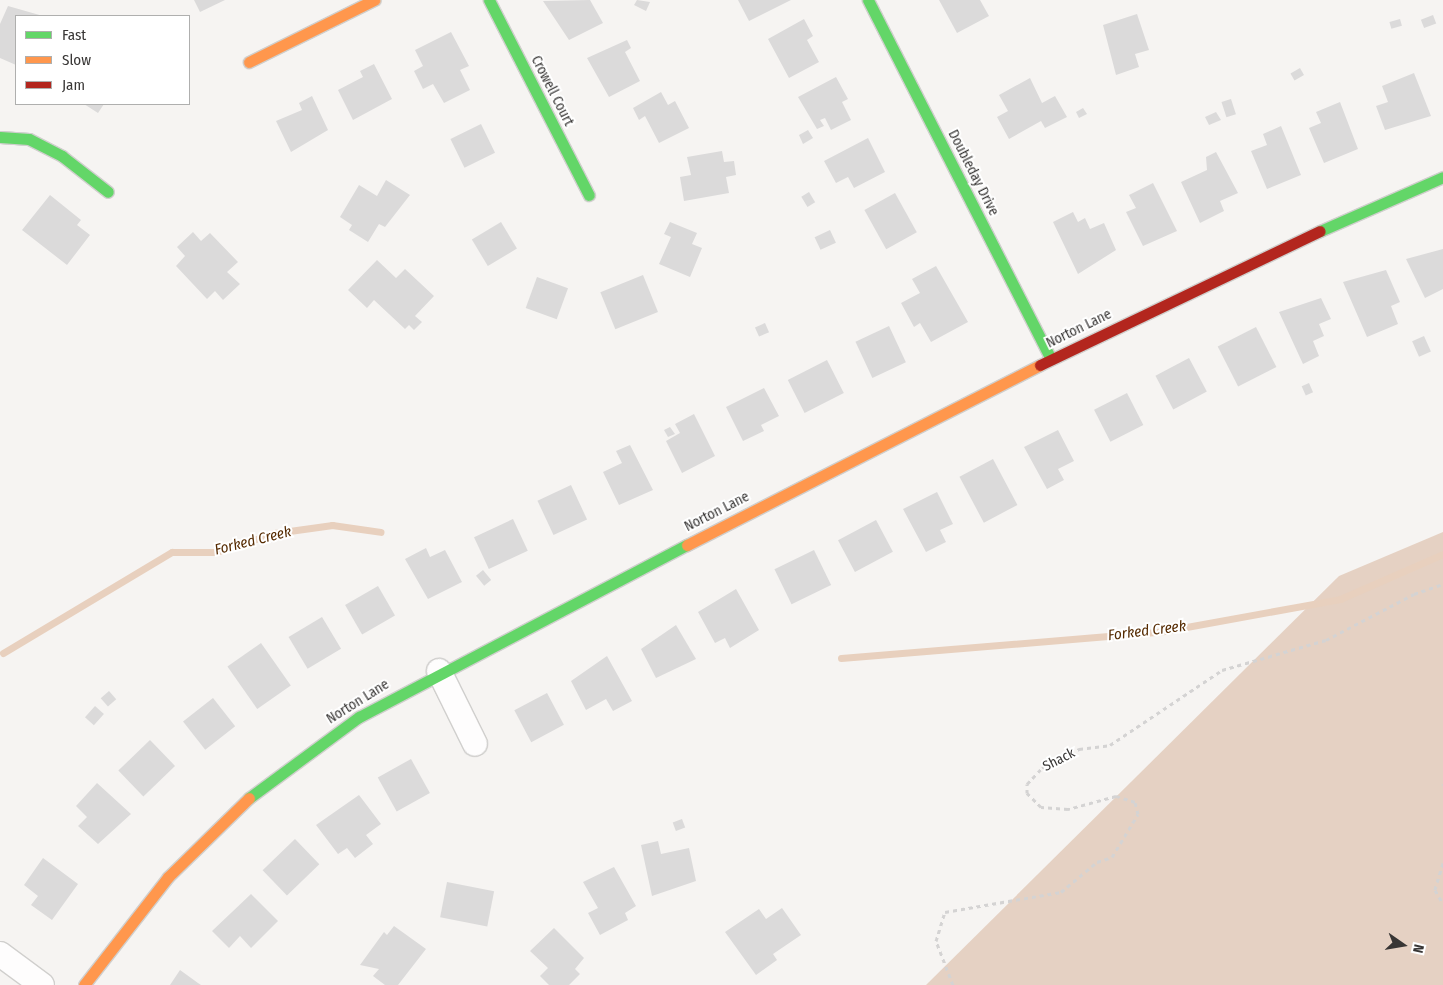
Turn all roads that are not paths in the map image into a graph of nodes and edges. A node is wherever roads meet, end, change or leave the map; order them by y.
1 (374, 0) edge
2 (489, 0) edge
3 (868, 0) edge
4 (249, 62) dead end
5 (0, 137) edge
6 (1443, 177) edge
7 (108, 192) dead end
8 (589, 195) dead end
9 (1051, 359) junction
10 (439, 671) junction
11 (475, 744) dead end
12 (0, 954) edge
13 (42, 985) edge
14 (84, 985) edge

1 - 4 street
2 - 8 street, Crowell Court
3 - 9 street, Doubleday Drive
5 - 7 street
6 - 9 street, Norton Lane
9 - 10 street, Norton Lane
10 - 11 street
10 - 14 street, Norton Lane
12 - 13 street

